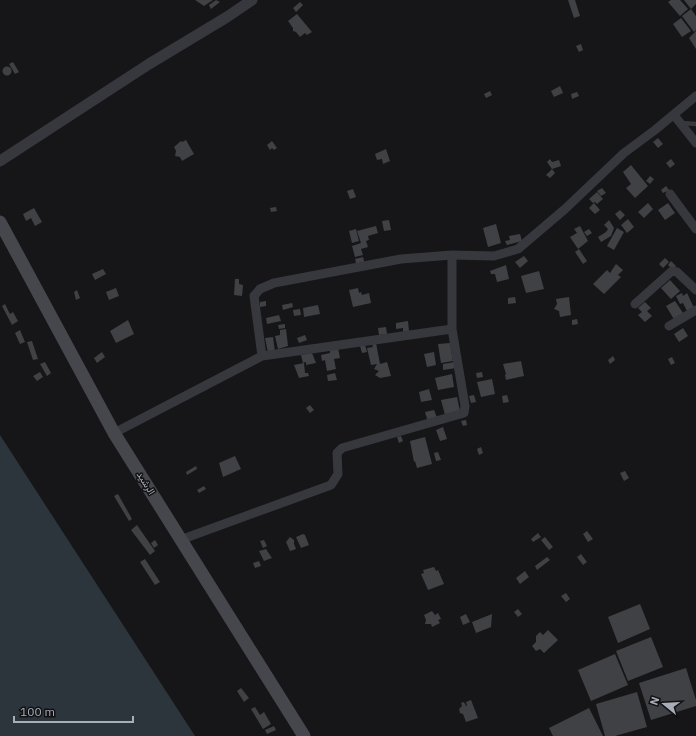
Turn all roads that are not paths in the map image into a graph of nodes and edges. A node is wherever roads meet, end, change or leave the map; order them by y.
1 (252, 0) edge
2 (696, 96) edge
3 (674, 115) junction
4 (680, 123) junction
5 (696, 124) edge
6 (696, 143) edge
7 (0, 161) edge
8 (670, 194) dead end
9 (0, 222) edge
10 (696, 229) edge
11 (452, 255) junction
12 (696, 290) edge
13 (635, 304) dead end
14 (696, 310) edge
15 (669, 326) dead end
16 (452, 329) junction
17 (262, 356) junction
18 (114, 433) junction
19 (180, 540) junction
20 (304, 736) edge

1 - 7 street
2 - 3 street
3 - 4 street
3 - 11 street
4 - 5 lane
4 - 6 street
8 - 10 street
9 - 18 main road, الرشيد
11 - 16 street
11 - 17 street
12 - 13 street
14 - 15 street
16 - 17 street
16 - 19 street
17 - 18 street
18 - 19 main road, الرشيد
19 - 20 main road, الرشيد

